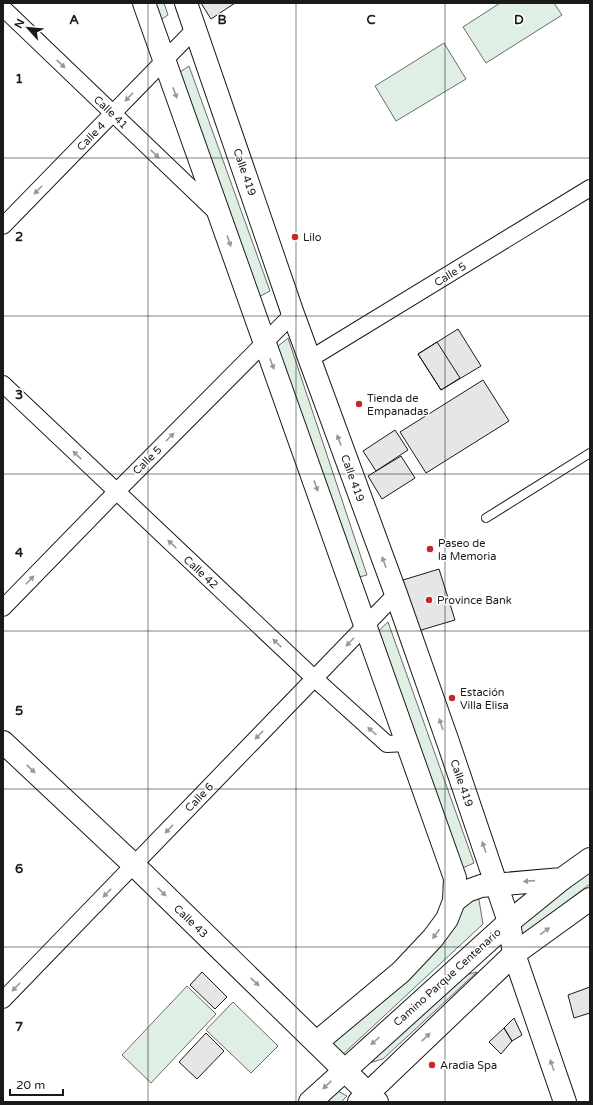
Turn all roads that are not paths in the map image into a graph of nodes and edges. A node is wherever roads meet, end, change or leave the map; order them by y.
1 (144, 3) edge
2 (186, 3) edge
3 (3, 8) edge
4 (195, 29) junction
5 (164, 60) junction
6 (113, 113) junction
7 (587, 193) edge
8 (220, 215) junction
9 (3, 226) edge
10 (293, 314) junction
11 (264, 341) junction
12 (310, 359) junction
13 (3, 384) edge
14 (590, 453) edge
15 (116, 492) junction
16 (486, 518) dead end
17 (396, 594) junction
18 (3, 608) edge
19 (365, 626) junction
20 (314, 678) junction
21 (3, 742) edge
22 (406, 743) junction
23 (590, 859) edge
24 (134, 865) junction
25 (562, 879) junction
26 (496, 884) junction
27 (590, 899) edge
28 (454, 900) junction
29 (509, 922) junction
30 (514, 954) junction
31 (3, 1000) edge
32 (317, 1042) junction
33 (345, 1069) junction
34 (368, 1099) edge
35 (310, 1102) edge
36 (565, 1102) edge

1 - 5 main road
2 - 4 main road, Calle 419
3 -> 6 street, Calle 41
4 - 5 street, Calle 4
4 - 10 main road, Calle 419
5 -> 6 street, Calle 4
5 -> 8 main road
6 -> 8 street, Calle 41
6 -> 9 street, Calle 4
7 - 12 street, Calle 5
8 -> 11 main road
10 - 11 street, Calle 5
10 - 12 main road, Calle 419
15 -> 11 street, Calle 5
11 -> 19 main road
17 -> 12 main road, Calle 419
15 -> 13 street, Calle 42
14 - 16 lane
18 -> 15 street, Calle 5
20 -> 15 street, Calle 42
17 - 19 street, Calle 6
26 -> 17 main road, Calle 419
19 -> 20 street, Calle 6
19 - 22 main road
22 -> 20 street, Calle 42
20 -> 24 street, Calle 6
21 -> 24 main road, Calle 43
22 - 28 main road
23 - 25 main road, Camino Parque Centenario
24 -> 31 street, Calle 6
24 -> 32 main road, Calle 43
25 -> 26 main road
25 - 29 main road, Camino Parque Centenario
26 - 28 main road
26 - 29 main road, Calle 419
30 -> 27 main road
28 -> 32 main road
29 - 30 main road, Calle 419
29 -> 33 main road, Camino Parque Centenario
34 -> 30 main road
36 -> 30 main road, Calle 419
32 - 33 main road, Calle 43
33 - 34 main road, Calle 43
33 -> 35 main road, Camino Parque Centenario

